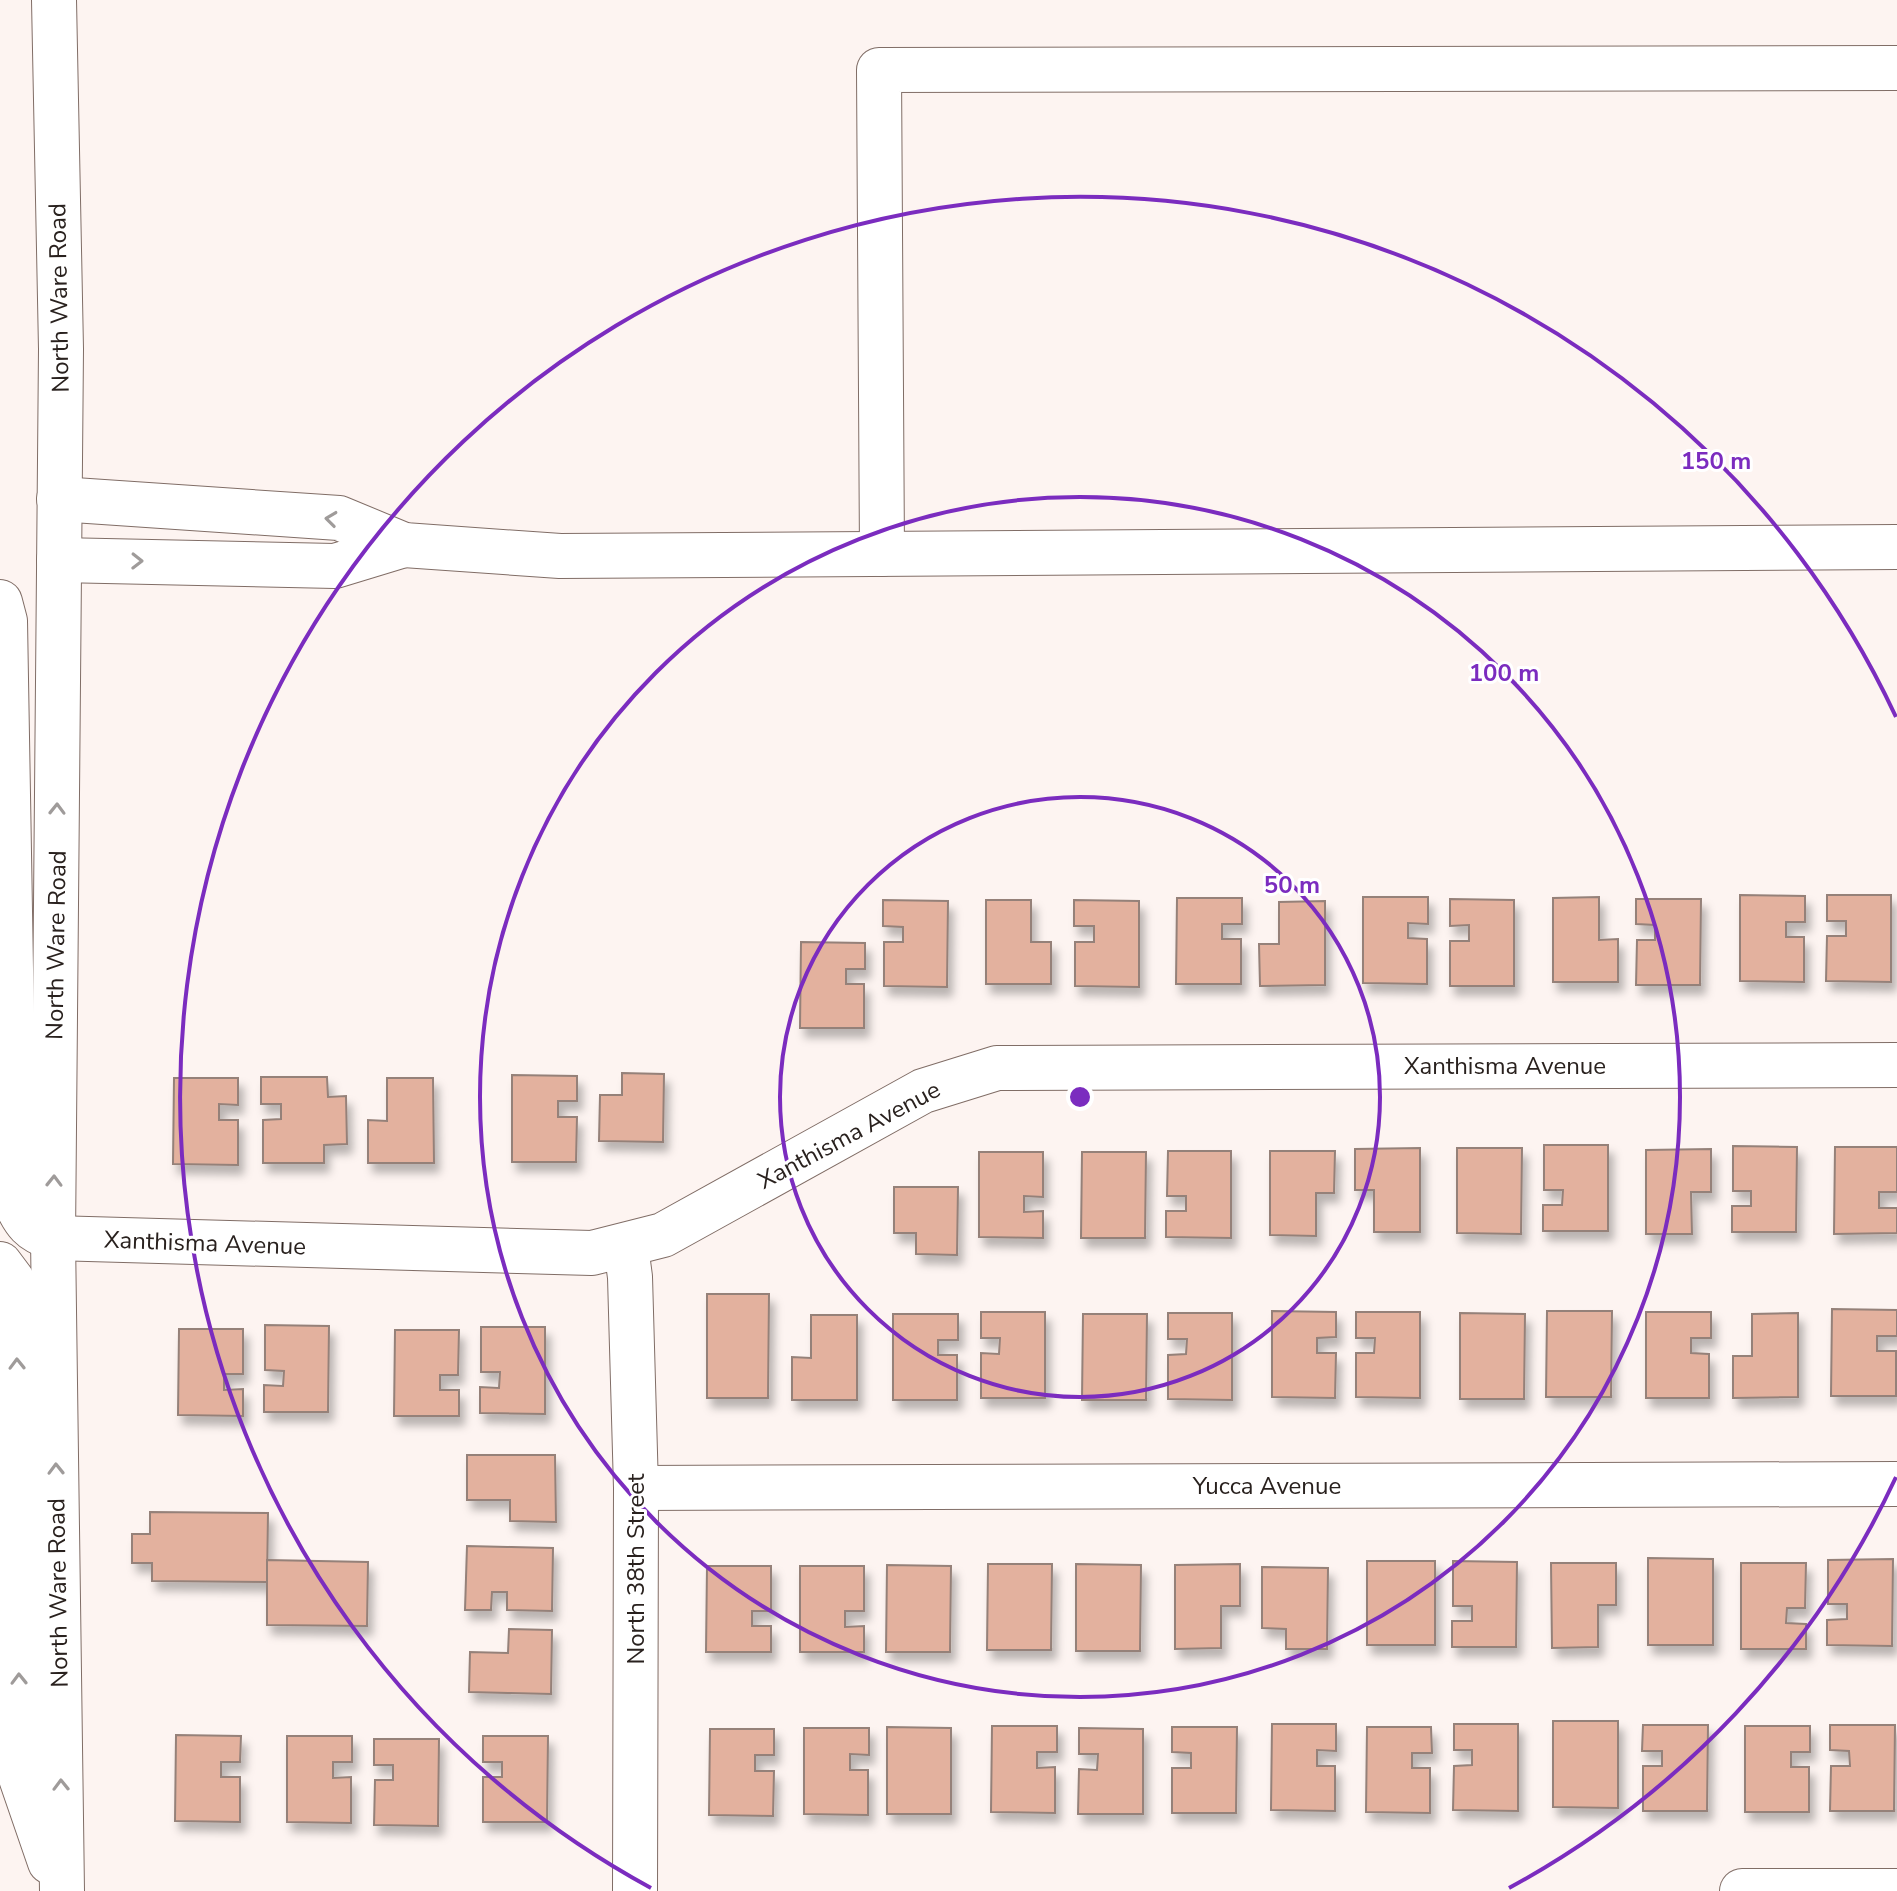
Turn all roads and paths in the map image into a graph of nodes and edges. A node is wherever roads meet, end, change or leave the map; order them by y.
1 (54, 0) edge
2 (1897, 68) edge
3 (59, 499) junction
4 (226, 512) junction
5 (404, 545) junction
6 (1897, 547) edge
7 (882, 554) junction
8 (59, 560) junction
9 (222, 563) junction
10 (0, 602) edge
11 (1897, 1065) edge
12 (53, 1238) junction
13 (626, 1247) junction
14 (0, 1264) edge
15 (1897, 1484) edge
16 (636, 1488) junction
17 (61, 1891) edge
18 (635, 1891) edge
19 (1742, 1891) edge
20 (1897, 1891) edge

1 - 3 street, North Ware Road
2 - 7 street
3 - 4 street
3 - 8 street, North Ware Road
5 -> 4 street
4 - 9 street
5 - 7 street
5 - 9 street
6 - 7 street
8 -> 9 street
12 -> 8 street, North Ware Road
10 - 12 street
11 - 13 street, Xanthisma Avenue
12 - 13 street, Xanthisma Avenue
17 -> 12 street, North Ware Road
13 - 16 street, North 38th Street
17 -> 14 street
15 - 16 street, Yucca Avenue
16 - 18 street, North 38th Street
19 - 20 street

